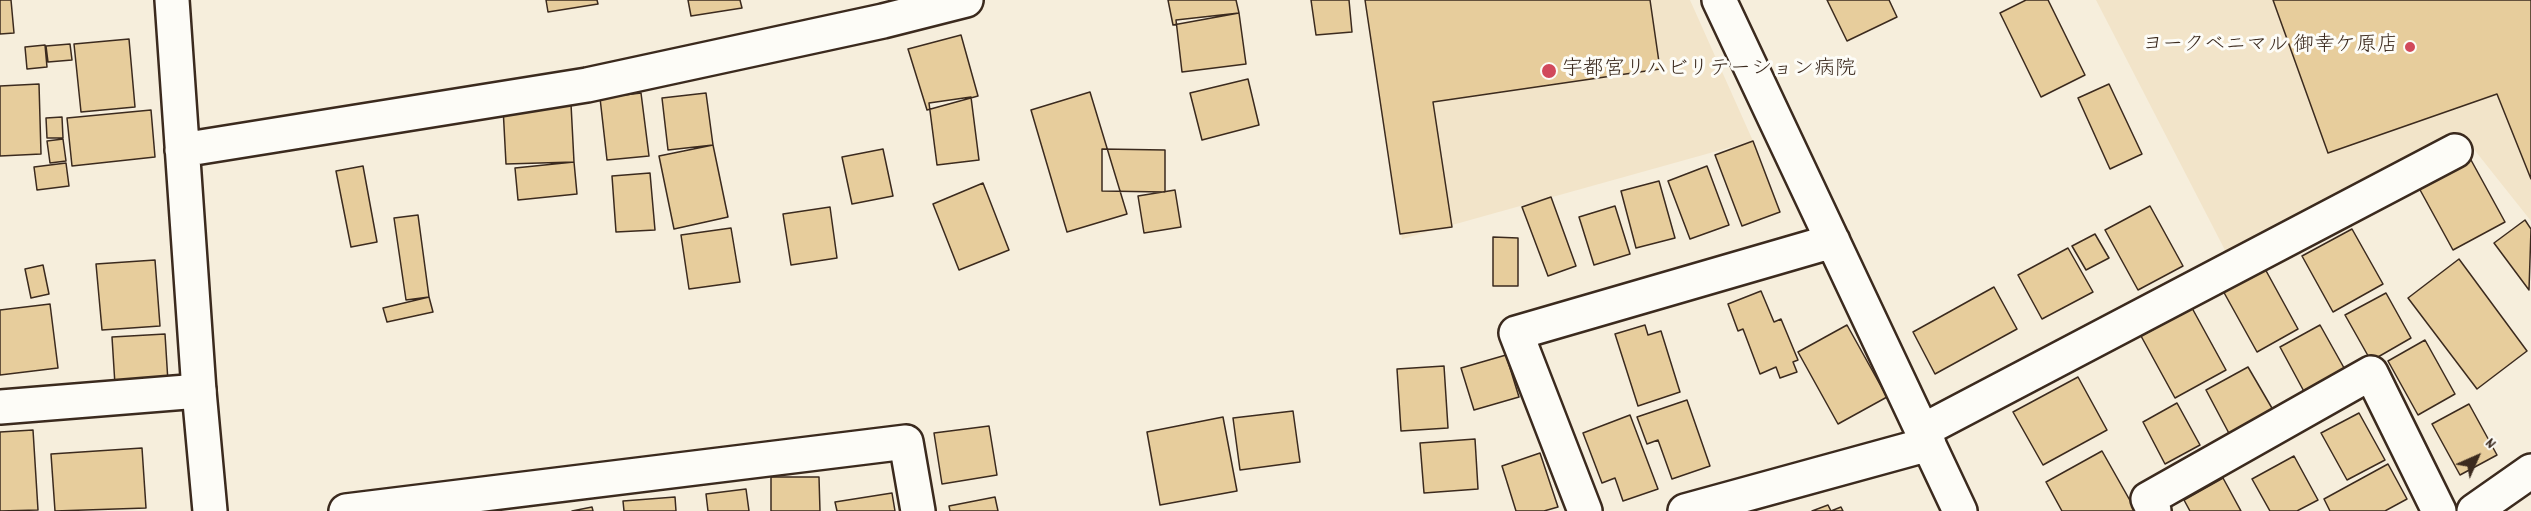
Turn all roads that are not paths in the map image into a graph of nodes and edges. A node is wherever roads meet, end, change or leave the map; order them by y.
1 (172, 0) edge
2 (966, 0) edge
3 (1719, 0) edge
4 (182, 150) junction
5 (2455, 151) dead end
6 (1833, 241) junction
7 (199, 391) junction
8 (0, 407) edge
9 (1925, 437) junction
10 (2531, 471) edge
11 (2482, 509) edge
12 (210, 511) edge
13 (346, 511) edge
14 (918, 511) edge
15 (1585, 511) edge
16 (1685, 511) edge
17 (1960, 511) edge
18 (2154, 511) edge
19 (2439, 511) edge

1 - 4 street
2 - 4 street
3 - 6 street
4 - 7 street
5 - 9 street
6 - 9 street
6 - 15 street
7 - 8 street
7 - 12 street
9 - 16 street
9 - 17 street
10 - 11 street
13 - 14 street
18 - 19 street

